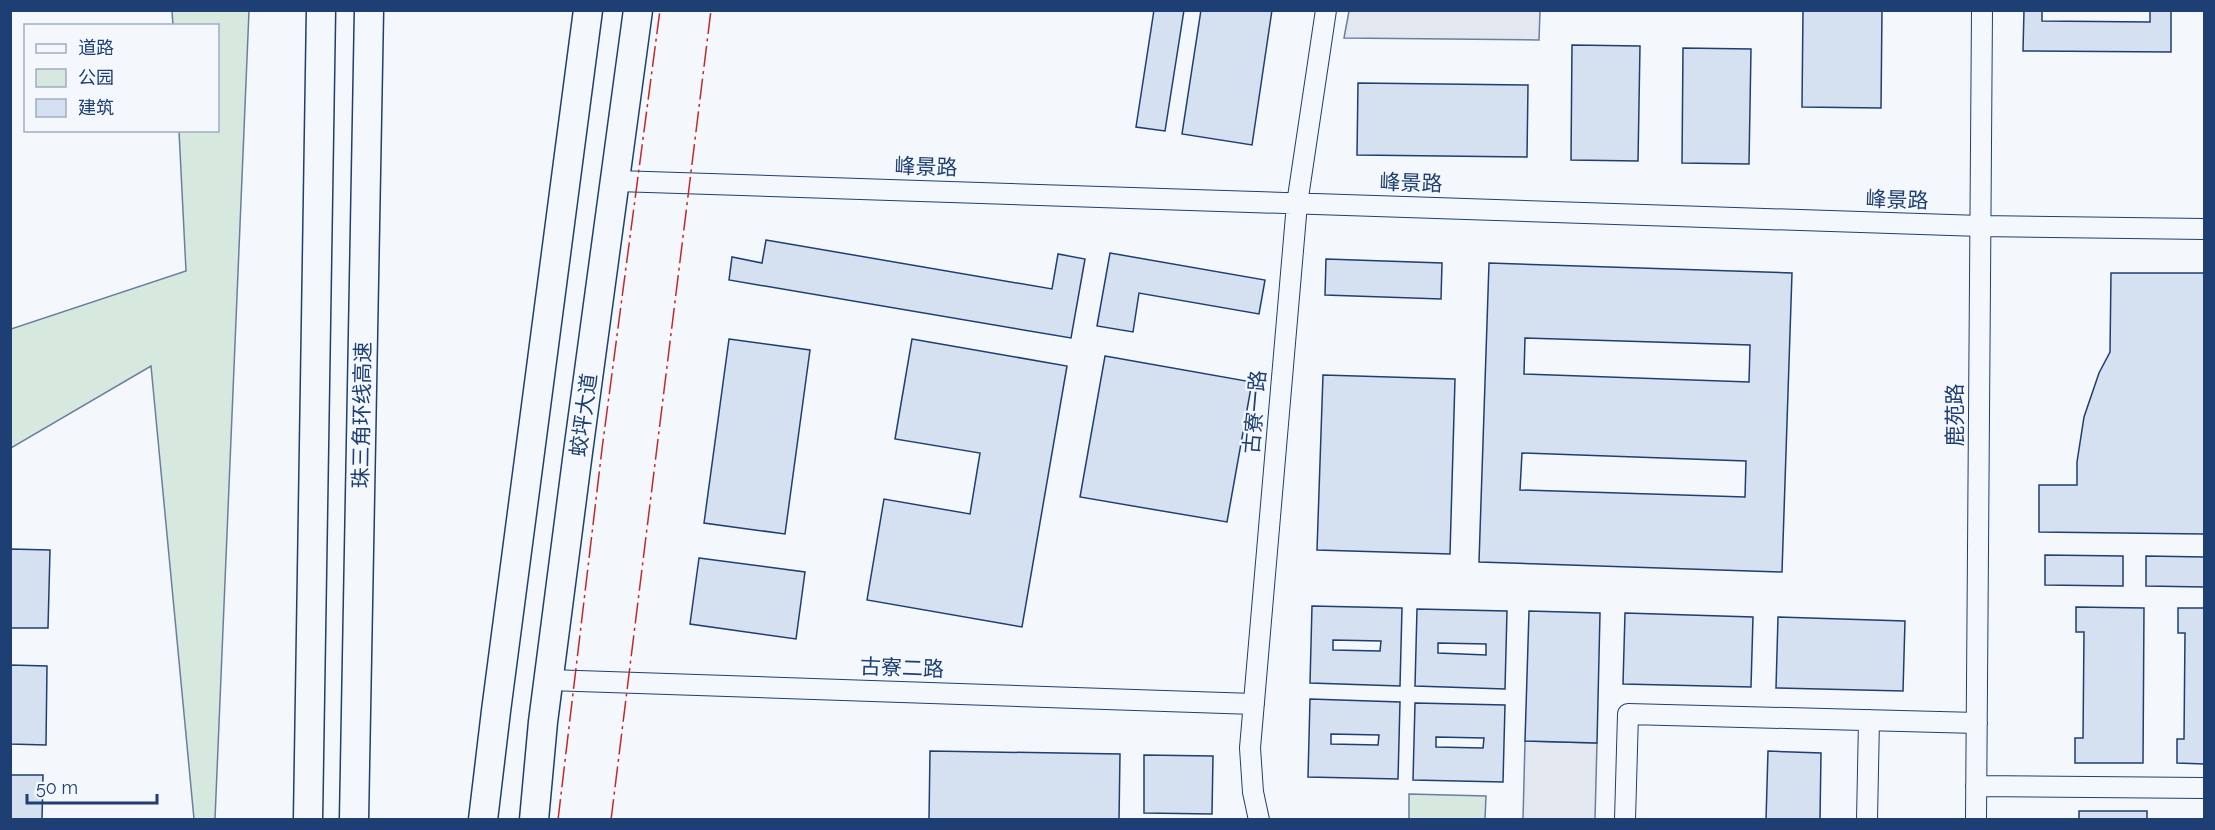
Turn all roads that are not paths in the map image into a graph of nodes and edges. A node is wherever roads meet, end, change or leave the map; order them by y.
1 (321, 10) edge
2 (369, 10) edge
3 (588, 10) edge
4 (638, 10) edge
5 (1326, 10) edge
6 (1982, 10) edge
7 (617, 181) junction
8 (1297, 204) junction
9 (1980, 226) junction
10 (2205, 230) edge
11 (549, 680) junction
12 (1254, 704) junction
13 (1869, 720) junction
14 (1977, 723) junction
15 (1976, 786) junction
16 (2205, 788) edge
17 (308, 819) edge
18 (354, 819) edge
19 (483, 819) edge
20 (534, 819) edge
21 (1259, 819) edge
22 (1625, 819) edge
23 (1867, 819) edge
24 (1976, 819) edge

1 - 17 highway
2 - 18 highway, 珠三角环线高速
3 - 19 highway
4 - 7 highway, 蛟坪大道
5 - 8 street, 古寮一路
6 - 9 street, 鹿苑路
7 - 8 street, 峰景路
7 - 11 highway, 蛟坪大道
8 - 9 street, 峰景路
8 - 12 street, 古寮一路
9 - 10 street, 峰景路
9 - 14 street, 鹿苑路
11 - 12 street, 古寮二路
11 - 20 highway, 蛟坪大道
12 - 21 street, 古寮一路
13 - 14 street
13 - 22 street
13 - 23 street
14 - 15 street, 鹿苑路
15 - 16 street
15 - 24 street, 鹿苑路

